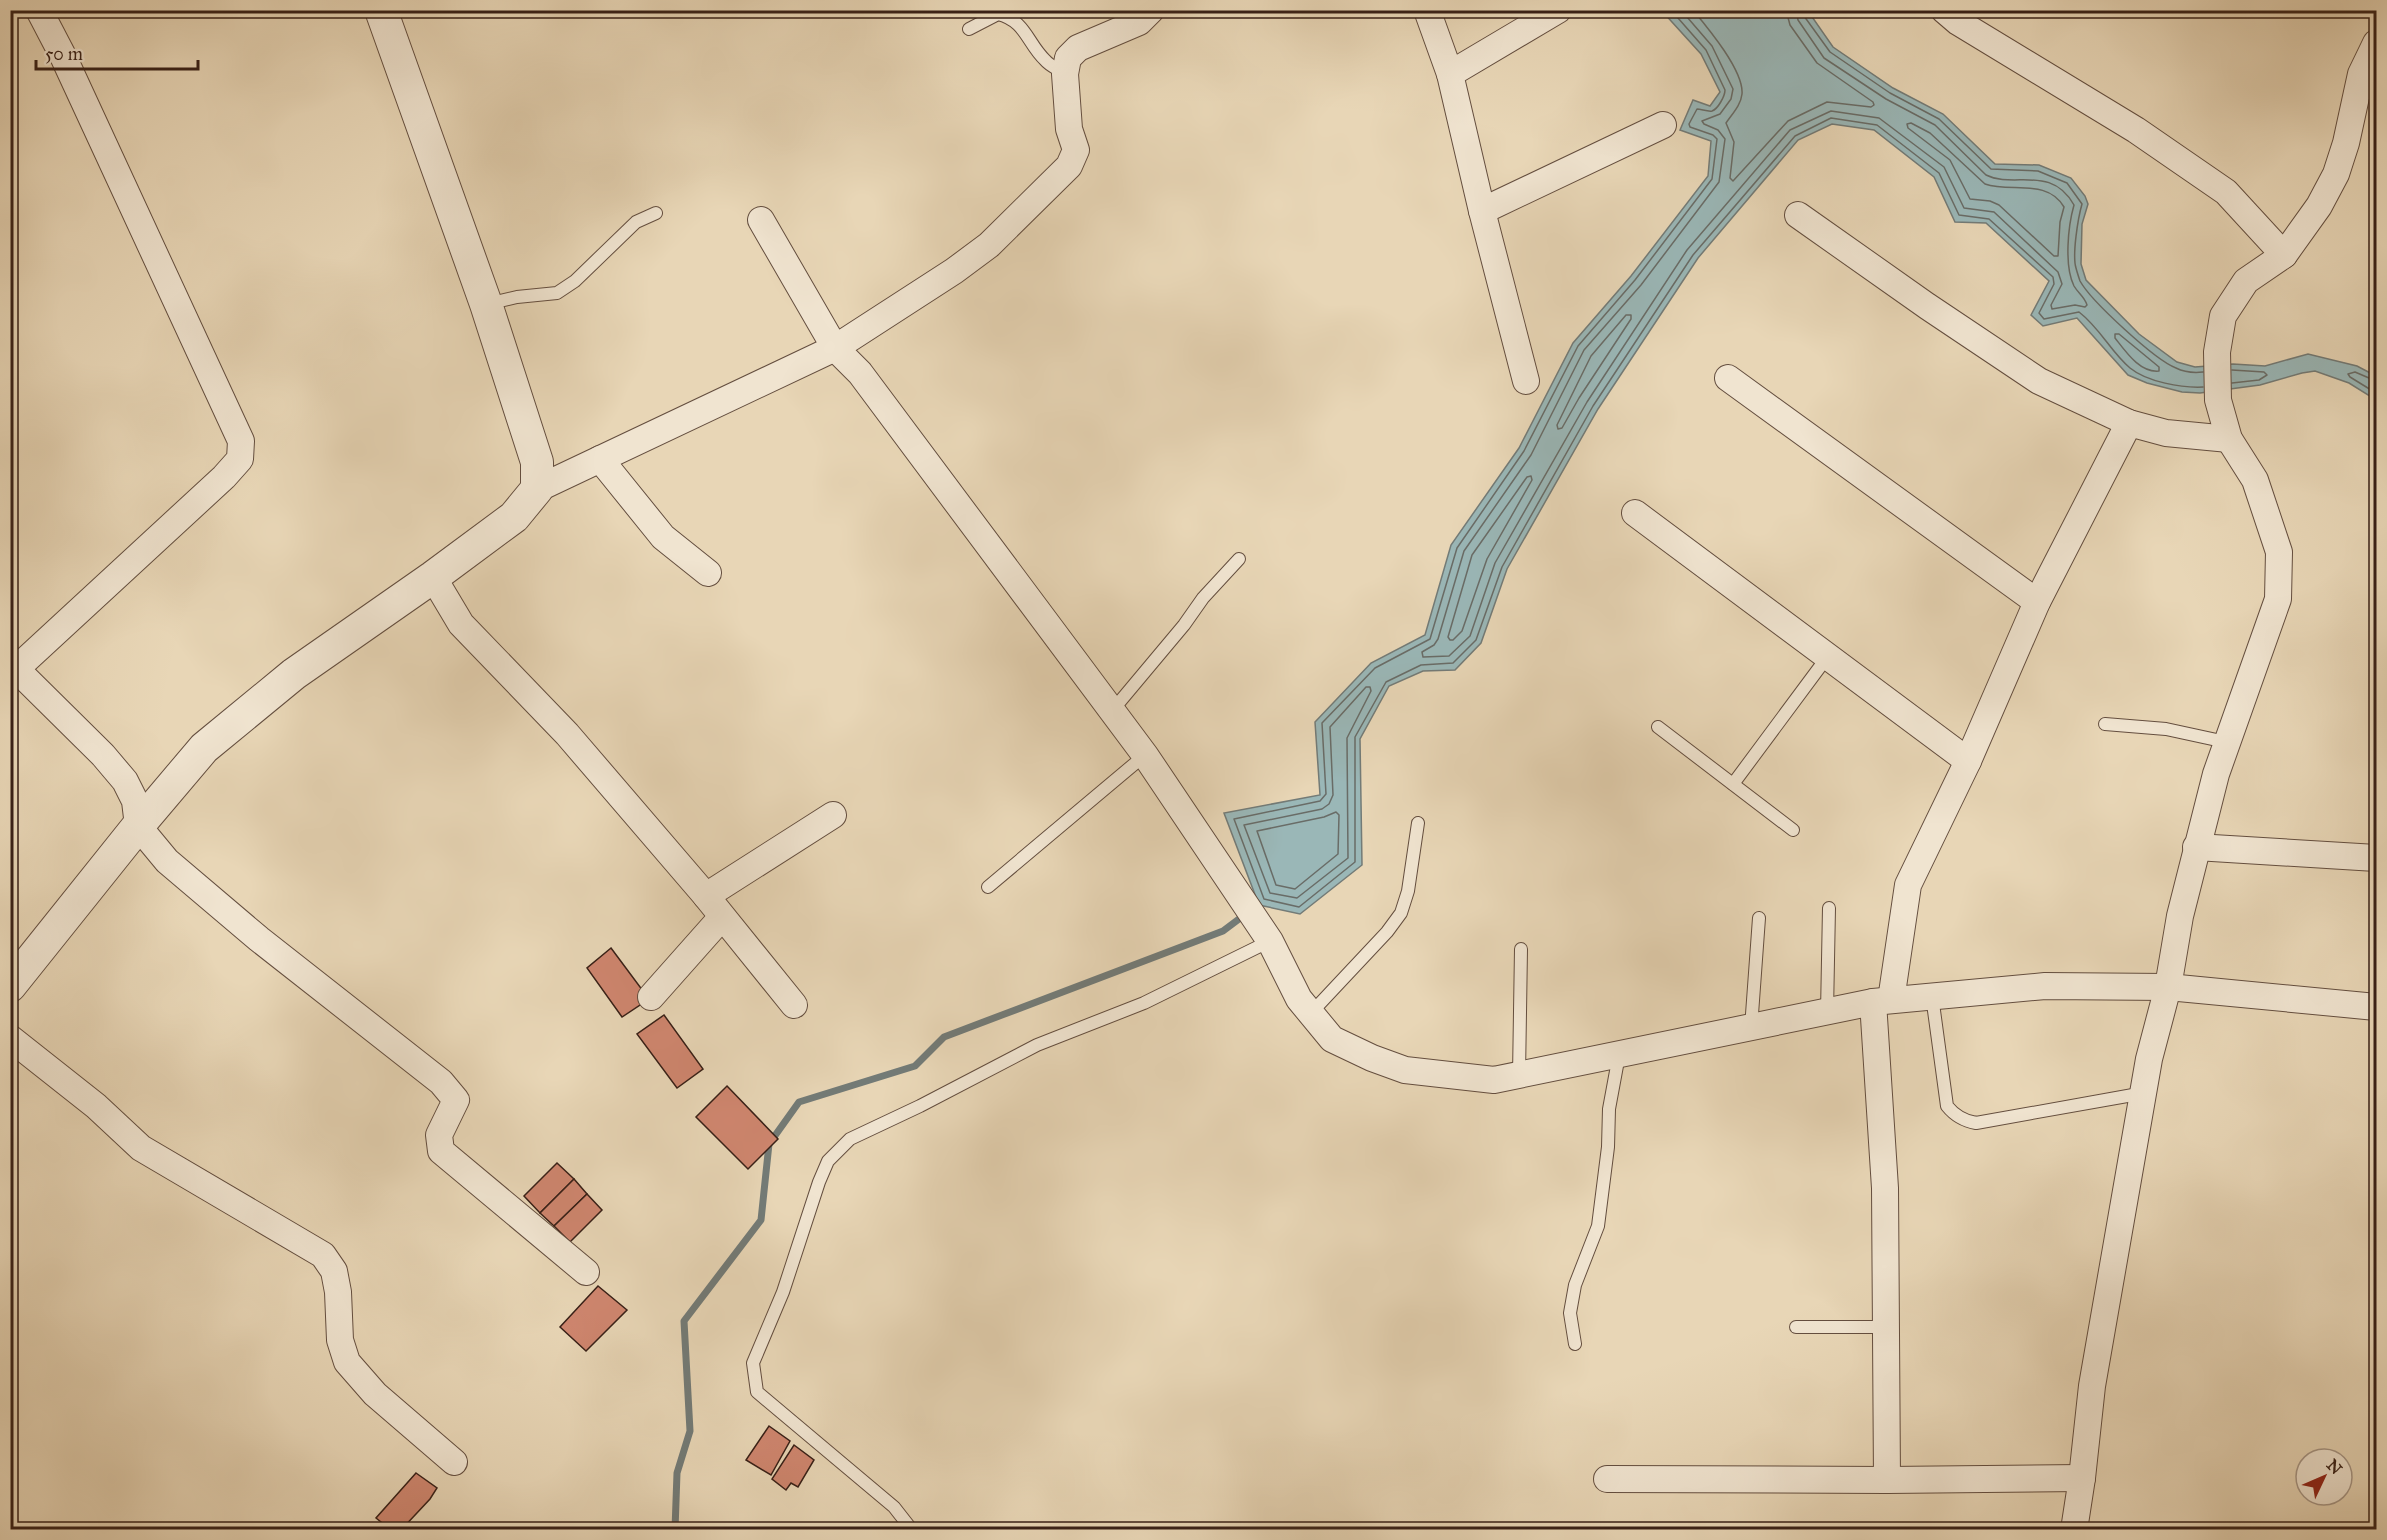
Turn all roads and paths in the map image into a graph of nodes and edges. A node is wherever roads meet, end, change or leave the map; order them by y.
1 (39, 10) edge
2 (381, 10) edge
3 (1151, 10) edge
4 (1427, 10) edge
5 (1558, 10) edge
6 (1956, 14) edge
7 (969, 29) dead end
8 (2376, 43) edge
9 (1065, 74) junction
10 (1450, 74) junction
11 (1663, 125) dead end
12 (1482, 211) junction
13 (656, 213) dead end
14 (1798, 214) dead end
15 (761, 220) dead end
16 (2284, 255) junction
17 (486, 304) junction
18 (835, 348) junction
19 (1728, 378) dead end
20 (1526, 381) dead end
21 (2129, 423) junction
22 (2229, 439) junction
23 (600, 459) junction
24 (537, 489) junction
25 (1635, 513) dead end
26 (1239, 559) dead end
27 (708, 573) dead end
28 (433, 577) junction
29 (2037, 602) junction
30 (1828, 656) junction
31 (14, 666) edge
32 (1112, 711) junction
33 (2105, 724) dead end
34 (1658, 727) dead end
35 (2226, 742) junction
36 (1145, 755) junction
37 (1968, 761) junction
38 (1733, 784) junction
39 (833, 815) dead end
40 (1418, 824) dead end
41 (138, 826) junction
42 (1793, 830) dead end
43 (2196, 848) junction
44 (2376, 858) edge
45 (988, 887) dead end
46 (706, 896) junction
47 (1829, 908) dead end
48 (722, 917) junction
49 (1759, 918) dead end
50 (1270, 941) junction
51 (1521, 949) dead end
52 (10, 986) edge
53 (2168, 987) junction
54 (1932, 996) junction
55 (651, 997) dead end
56 (1882, 1001) junction
57 (794, 1005) dead end
58 (2376, 1007) edge
59 (1827, 1012) junction
60 (1311, 1013) junction
61 (1751, 1028) junction
62 (10, 1038) edge
63 (1619, 1055) junction
64 (1519, 1075) junction
65 (2144, 1093) junction
66 (586, 1272) dead end
67 (1796, 1327) dead end
68 (1885, 1327) junction
69 (1575, 1344) dead end
70 (454, 1462) dead end
71 (2082, 1478) junction
72 (1607, 1479) dead end
73 (1887, 1480) junction
74 (912, 1530) edge
75 (2074, 1530) edge

1 - 31 street
2 - 17 street
3 - 9 street
4 - 10 street
5 - 10 street
6 - 16 street
7 - 9 lane
8 - 16 street
9 - 18 street
10 - 12 street
11 - 12 street
12 - 20 street
13 - 17 lane
14 - 21 street
15 - 18 street
16 - 22 street
17 - 24 street
18 - 23 street
18 - 32 street
19 - 29 street
21 - 22 street
21 - 29 street
22 - 35 street
23 - 24 street
23 - 27 street
24 - 28 street
25 - 30 street
26 - 32 lane
28 - 41 street
28 - 46 street
29 - 37 street
30 - 37 street
30 - 38 lane
31 - 41 street
32 - 36 street
33 - 35 lane
34 - 38 lane
35 - 43 street
36 - 45 lane
36 - 50 street
37 - 56 street
38 - 42 lane
39 - 46 street
40 - 60 lane
41 - 52 street
41 - 66 street
43 - 44 street
43 - 53 street
46 - 48 street
47 - 59 lane
48 - 55 street
48 - 57 street
49 - 61 lane
50 - 60 street
50 - 74 lane
51 - 64 lane
53 - 54 street
53 - 58 street
53 - 65 street
54 - 56 street
54 - 65 lane
56 - 59 street
56 - 68 street
59 - 61 street
60 - 64 street
61 - 63 street
62 - 70 street
63 - 64 street
63 - 69 lane
65 - 71 street
67 - 68 lane
68 - 73 street
71 - 73 street
71 - 75 street
72 - 73 street

